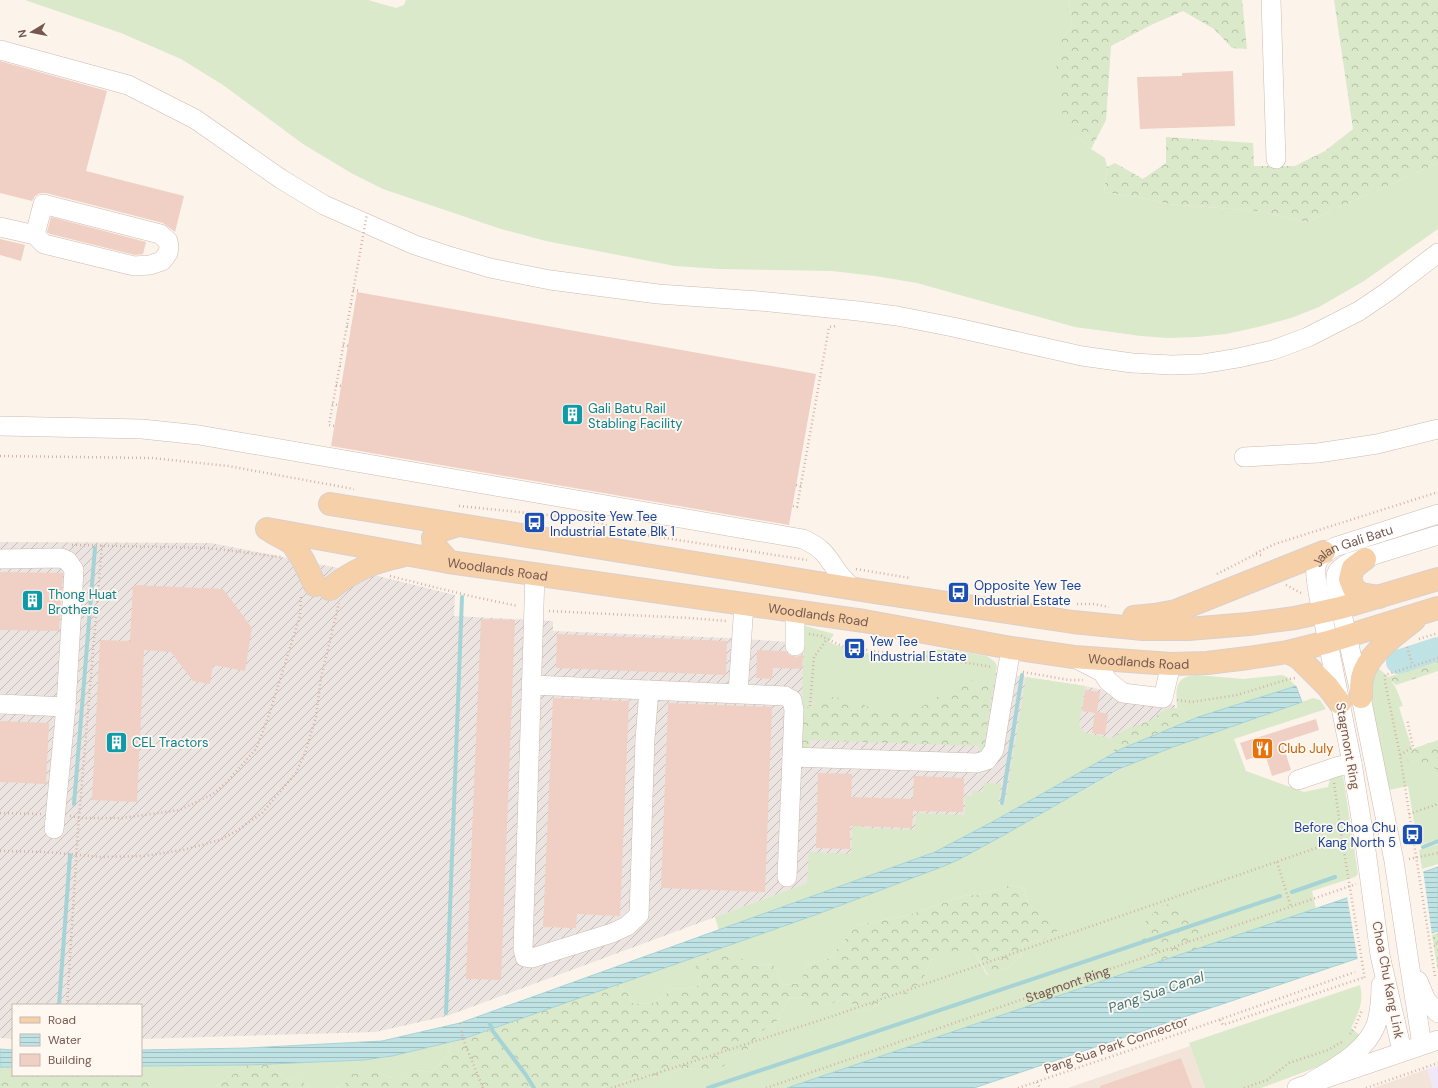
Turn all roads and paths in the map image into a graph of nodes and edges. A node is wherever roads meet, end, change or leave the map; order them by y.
1 (1271, 0) edge
2 (0, 50) edge
3 (1276, 159) dead end
4 (367, 214) dead end
5 (0, 227) edge
6 (36, 235) junction
7 (1438, 253) edge
8 (353, 290) junction
9 (361, 292) dead end
10 (351, 304) junction
11 (355, 305) dead end
12 (346, 326) junction
13 (351, 327) dead end
14 (829, 327) dead end
15 (343, 345) junction
16 (348, 346) dead end
17 (340, 366) junction
18 (344, 366) dead end
19 (814, 383) dead end
20 (819, 384) junction
21 (336, 385) junction
22 (341, 386) dead end
23 (332, 404) junction
24 (338, 405) dead end
25 (810, 405) dead end
26 (815, 406) junction
27 (806, 424) dead end
28 (812, 425) junction
29 (0, 426) edge
30 (334, 426) dead end
31 (1438, 429) edge
32 (803, 445) dead end
33 (808, 446) junction
34 (1244, 457) dead end
35 (800, 465) dead end
36 (804, 466) junction
37 (796, 485) dead end
38 (801, 486) junction
39 (1438, 492) edge
40 (330, 504) dead end
41 (792, 506) dead end
42 (1438, 514) edge
43 (458, 525) junction
44 (1438, 535) edge
45 (70, 544) dead end
46 (102, 545) junction
47 (1324, 552) junction
48 (406, 554) junction
49 (1256, 554) dead end
50 (285, 558) dead end
51 (1365, 558) junction
52 (0, 559) edge
53 (449, 562) junction
54 (535, 574) junction
55 (1438, 579) edge
56 (316, 588) junction
57 (853, 589) junction
58 (1379, 597) junction
59 (744, 604) junction
60 (1332, 610) junction
61 (795, 611) junction
62 (1430, 611) edge
63 (1073, 622) junction
64 (827, 639) dead end
65 (1338, 639) junction
66 (795, 646) dead end
67 (1011, 648) junction
68 (1408, 651) dead end
69 (1288, 652) junction
70 (1074, 657) junction
71 (1248, 658) junction
72 (1438, 658) edge
73 (1171, 664) junction
74 (1412, 665) junction
75 (1307, 678) junction
76 (532, 685) junction
77 (649, 690) junction
78 (738, 693) junction
79 (1163, 698) junction
80 (1351, 700) junction
81 (0, 704) edge
82 (66, 707) junction
83 (810, 712) dead end
84 (1407, 719) dead end
85 (1400, 755) junction
86 (792, 757) junction
87 (1344, 765) junction
88 (1298, 780) dead end
89 (1438, 804) edge
90 (0, 812) edge
91 (1409, 814) junction
92 (79, 818) junction
93 (56, 822) junction
94 (1342, 839) junction
95 (1438, 853) edge
96 (1416, 858) junction
97 (1277, 862) junction
98 (1396, 870) junction
99 (787, 877) dead end
100 (1370, 883) junction
101 (1350, 886) junction
102 (1291, 907) junction
103 (1408, 954) junction
104 (1381, 959) junction
105 (1355, 972) dead end
106 (1365, 977) junction
107 (1435, 977) dead end
108 (1366, 982) dead end
109 (67, 1004) edge
110 (1363, 1005) dead end
111 (1438, 1013) edge
112 (1220, 1020) junction
113 (460, 1023) dead end
114 (1430, 1042) edge
115 (1402, 1052) junction
116 (1438, 1063) edge
117 (1037, 1082) junction
118 (1303, 1085) edge
119 (483, 1088) edge
120 (611, 1088) edge
121 (766, 1088) edge
122 (1018, 1088) edge
123 (1040, 1088) edge
124 (1244, 1088) edge
125 (1366, 1088) edge

1 - 3 street
2 - 7 street
4 - 8 path, bridge
5 - 6 street
6 - 6 street
8 - 9 path
8 - 10 path, bridge
10 - 11 path, bridge
10 - 12 path, bridge
12 - 13 path, bridge
12 - 15 path, bridge
14 - 20 path
15 - 16 path, bridge
15 - 17 path, bridge
17 - 18 path, bridge
17 - 21 path, bridge
19 - 20 path
20 - 26 path
21 - 22 path, bridge
21 - 23 path, bridge
23 - 24 path, bridge
23 - 30 path, bridge
25 - 26 path
26 - 28 path
27 - 28 path
28 - 33 path
29 - 57 street
31 - 34 street
32 - 33 path
33 - 36 path
35 - 36 path
36 - 38 path
37 - 38 path
38 - 41 path
39 - 49 path
40 - 43 main road
42 - 47 street, Jalan Gali Batu
43 - 53 main road
43 - 57 main road
44 - 51 street, Jalan Gali Batu
45 - 46 path
46 - 50 path
46 - 92 path
47 - 60 street, Jalan Gali Batu
47 - 63 main road
48 - 53 main road, Woodlands Road
48 - 56 main road
48 - 56 main road, Woodlands Road
51 - 58 main road
51 - 60 street, Jalan Gali Batu
52 - 82 street
53 - 54 main road, Woodlands Road
54 - 59 main road, Woodlands Road
54 - 76 street
55 - 58 main road
56 - 92 path
57 - 63 main road
58 - 60 main road
59 - 61 main road, Woodlands Road
59 - 78 street
60 - 63 main road
60 - 65 street, Stagmont Ring
61 - 66 street
61 - 67 main road, Woodlands Road
62 - 65 main road, Woodlands Road
62 - 80 main road
64 - 83 path
65 - 69 main road, Woodlands Road
65 - 80 street, Stagmont Ring
67 - 70 main road, Woodlands Road
67 - 86 street
68 - 74 path
69 - 71 main road, Woodlands Road
69 - 75 main road
70 - 73 main road, Woodlands Road
70 - 79 street
71 - 73 main road, Woodlands Road
71 - 75 main road
72 - 74 path
73 - 79 street
74 - 85 path
75 - 79 path
75 - 80 main road
76 - 77 street
76 - 77 street
77 - 78 street
78 - 86 street
80 - 87 street, Stagmont Ring
80 - 98 street, Stagmont Ring
81 - 82 street
82 - 93 street
84 - 85 path
85 - 91 path
86 - 99 street
87 - 88 street
87 - 94 path
87 - 100 street, Stagmont Ring
89 - 91 path
90 - 93 path
91 - 96 path
92 - 93 path
92 - 109 path
94 - 97 path
94 - 101 path
95 - 96 path
96 - 98 path
96 - 107 path
97 - 102 path
97 - 120 path
98 - 103 street, Choa Chu Kang Link
100 - 101 path, Stagmont Ring
100 - 104 street, Choa Chu Kang Link
101 - 102 path, Stagmont Ring
101 - 106 path
102 - 121 path, Stagmont Ring
103 - 111 street
103 - 114 street, Choa Chu Kang Link
104 - 115 street, Choa Chu Kang Link
104 - 118 street
105 - 112 path, Pang Sua Park Connector
106 - 108 path
106 - 112 path, Pang Sua Park Connector
110 - 124 path
112 - 117 path, Pang Sua Park Connector
113 - 119 path
114 - 115 street, Choa Chu Kang Link
115 - 118 street
116 - 125 path
117 - 122 path, Pang Sua Park Connector
117 - 123 path

